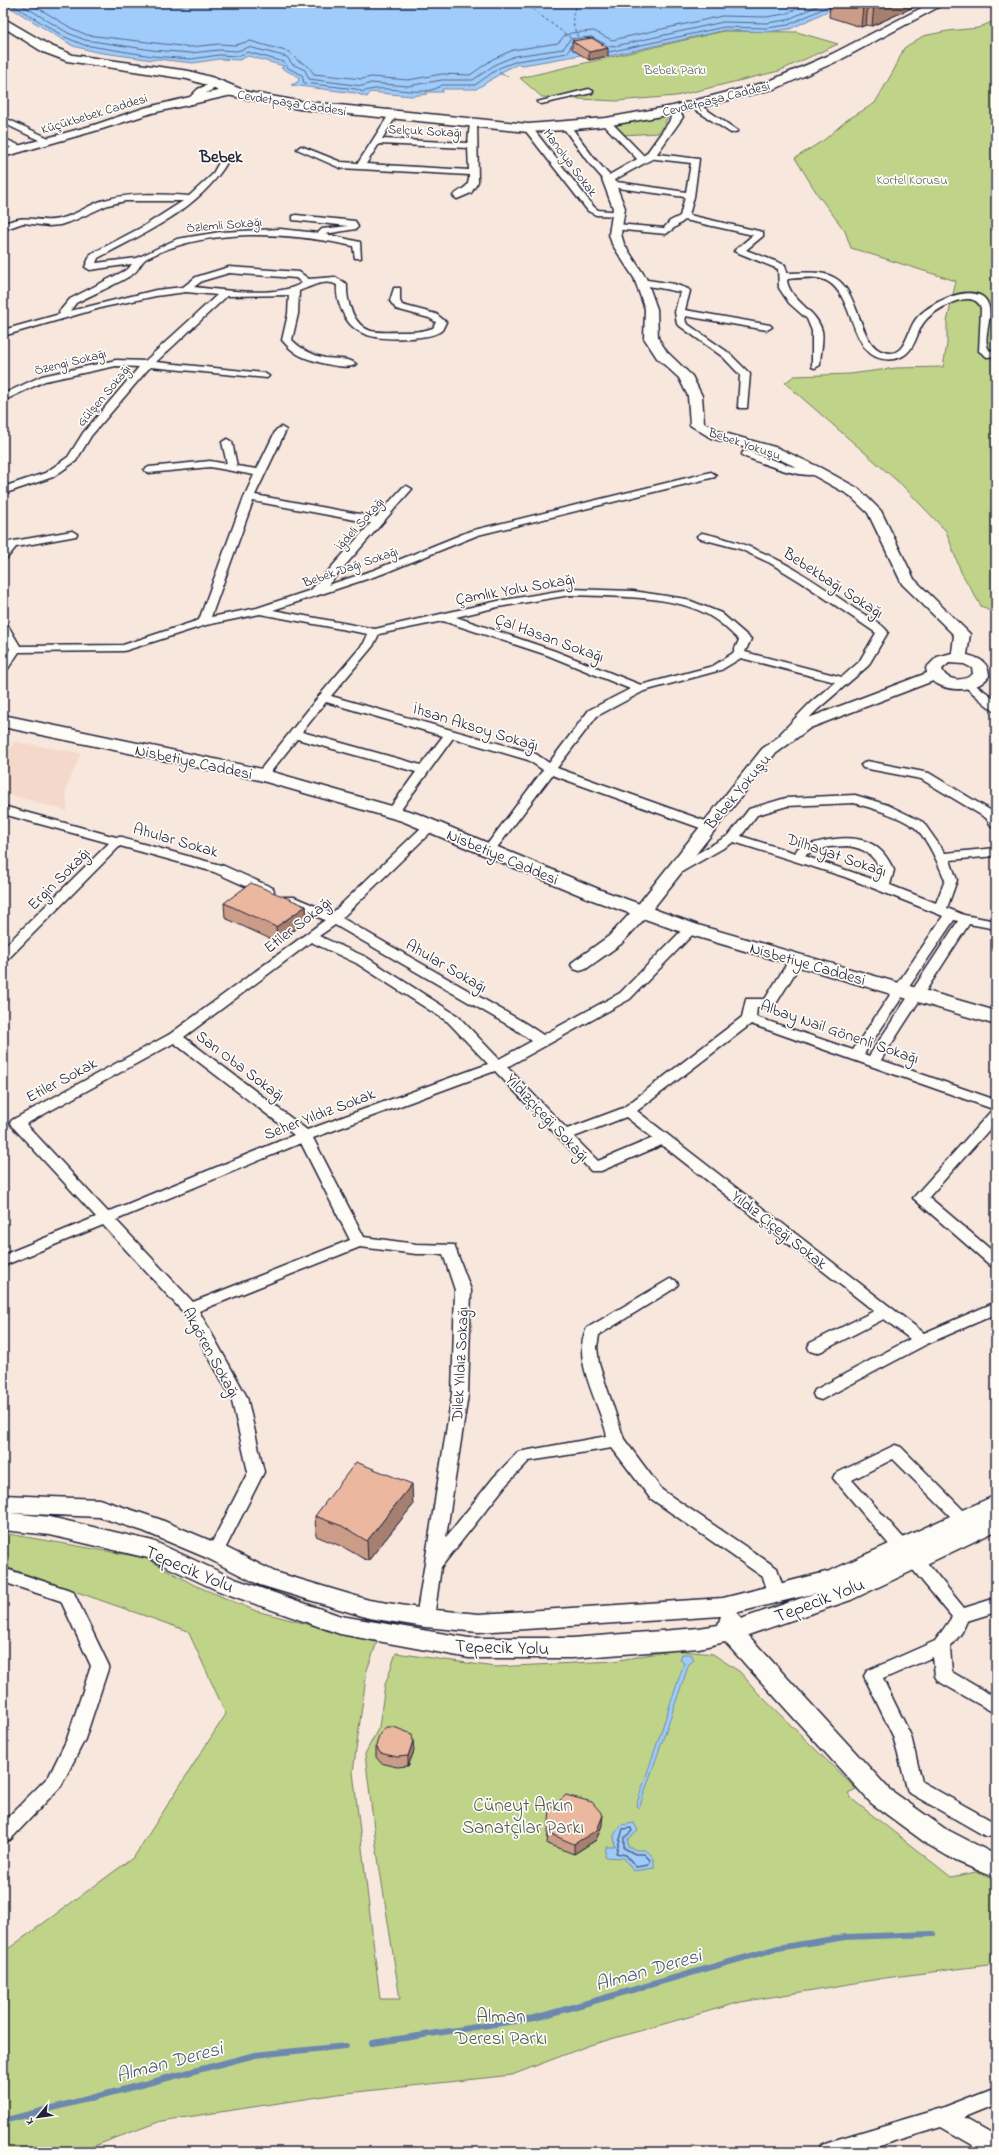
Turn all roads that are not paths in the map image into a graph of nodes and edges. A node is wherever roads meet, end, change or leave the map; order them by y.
1 (927, 3) edge
2 (940, 3) edge
3 (3, 22) edge
4 (217, 84) junction
5 (589, 91) dead end
6 (232, 92) junction
7 (702, 94) junction
8 (194, 99) junction
9 (714, 101) junction
10 (541, 102) dead end
11 (662, 102) junction
12 (694, 105) junction
13 (673, 110) junction
14 (393, 115) junction
15 (608, 119) junction
16 (3, 120) edge
17 (120, 120) junction
18 (474, 122) junction
19 (565, 123) junction
20 (528, 128) junction
21 (734, 131) dead end
22 (3, 141) edge
23 (48, 141) junction
24 (377, 141) junction
25 (472, 146) junction
26 (301, 148) dead end
27 (20, 149) junction
28 (3, 154) edge
29 (646, 157) junction
30 (224, 162) dead end
31 (3, 163) edge
32 (361, 165) junction
33 (474, 173) junction
34 (609, 181) junction
35 (690, 195) junction
36 (456, 196) dead end
37 (191, 199) junction
38 (684, 217) junction
39 (296, 218) dead end
40 (617, 220) junction
41 (3, 228) edge
42 (308, 234) junction
43 (358, 256) dead end
44 (139, 260) junction
45 (783, 277) junction
46 (307, 282) junction
47 (641, 282) junction
48 (186, 290) junction
49 (294, 290) junction
50 (398, 290) dead end
51 (224, 294) junction
52 (681, 312) junction
53 (64, 315) junction
54 (767, 328) dead end
55 (3, 333) edge
56 (996, 352) edge
57 (147, 364) junction
58 (351, 364) dead end
59 (815, 365) dead end
60 (264, 376) dead end
61 (3, 398) edge
62 (743, 406) dead end
63 (281, 430) dead end
64 (227, 442) dead end
65 (747, 454) dead end
66 (233, 469) junction
67 (148, 470) dead end
68 (816, 471) junction
69 (260, 473) junction
70 (711, 474) dead end
71 (407, 489) dead end
72 (3, 491) edge
73 (249, 497) junction
74 (379, 521) junction
75 (72, 534) dead end
76 (702, 536) dead end
77 (3, 556) edge
78 (315, 593) junction
79 (259, 611) junction
80 (444, 617) junction
81 (204, 622) junction
82 (3, 626) edge
83 (375, 632) junction
84 (16, 649) junction
85 (739, 654) junction
86 (959, 658) junction
87 (3, 668) edge
88 (936, 675) junction
89 (845, 681) junction
90 (968, 684) junction
91 (640, 689) junction
92 (322, 698) junction
93 (996, 708) edge
94 (3, 721) edge
95 (294, 734) junction
96 (450, 734) junction
97 (768, 752) junction
98 (867, 765) dead end
99 (424, 770) junction
100 (550, 770) junction
101 (262, 775) junction
102 (3, 810) edge
103 (392, 812) junction
104 (996, 824) edge
105 (430, 826) junction
106 (707, 826) junction
107 (733, 838) junction
108 (119, 840) junction
109 (489, 850) junction
110 (996, 852) edge
111 (942, 857) junction
112 (798, 858) junction
113 (672, 872) junction
114 (883, 887) junction
115 (642, 911) junction
116 (954, 915) junction
117 (334, 919) junction
118 (996, 925) edge
119 (692, 929) junction
120 (310, 937) junction
121 (3, 956) edge
122 (796, 960) junction
123 (580, 965) dead end
124 (909, 992) junction
125 (996, 1018) edge
126 (749, 1019) junction
127 (175, 1037) junction
128 (543, 1042) junction
129 (857, 1055) junction
130 (873, 1061) junction
131 (499, 1065) junction
132 (996, 1105) edge
133 (628, 1111) junction
134 (996, 1113) edge
135 (565, 1135) junction
136 (306, 1136) junction
137 (663, 1139) junction
138 (108, 1219) junction
139 (359, 1242) junction
140 (3, 1261) edge
141 (996, 1262) edge
142 (670, 1284) dead end
143 (996, 1308) edge
144 (190, 1309) junction
145 (886, 1311) junction
146 (922, 1340) junction
147 (816, 1347) dead end
148 (821, 1394) dead end
149 (616, 1441) junction
150 (3, 1504) edge
151 (996, 1504) edge
152 (964, 1519) junction
153 (3, 1521) edge
154 (996, 1521) edge
155 (215, 1552) junction
156 (908, 1553) junction
157 (434, 1565) junction
158 (202, 1573) junction
159 (3, 1575) edge
160 (776, 1594) junction
161 (996, 1605) edge
162 (723, 1606) junction
163 (689, 1610) junction
164 (961, 1616) junction
165 (423, 1628) junction
166 (730, 1632) junction
167 (699, 1638) junction
168 (941, 1646) junction
169 (996, 1708) edge
170 (996, 1829) edge
171 (3, 1834) edge
172 (996, 1867) edge
173 (996, 2096) edge
174 (942, 2117) junction
175 (996, 2148) edge
176 (828, 2152) edge

1 - 7 main road, Cevdetpaşa Caddesi
2 - 9 main road, Cevdetpaşa Caddesi
3 - 4 main road, Cevdetpaşa Caddesi
4 - 6 main road, Cevdetpaşa Caddesi
4 - 8 street, Küçükbebek Caddesi
5 - 10 street
6 - 8 street, Küçükbebek Caddesi
6 - 14 main road, Cevdetpaşa Caddesi
7 - 9 main road
7 - 11 main road, Cevdetpaşa Caddesi
8 - 17 street, Küçükbebek Caddesi
9 - 12 main road, Cevdetpaşa Caddesi
11 - 13 main road
11 - 15 main road, Cevdetpaşa Caddesi
12 - 13 main road, Cevdetpaşa Caddesi
12 - 21 street
13 - 15 main road, Cevdetpaşa Caddesi
13 - 29 street
14 - 18 main road, Cevdetpaşa Caddesi
14 - 24 street
15 - 19 main road, Cevdetpaşa Caddesi
15 - 29 street
16 - 23 street
17 - 23 street, Küçükbebek Caddesi
17 - 31 street
18 - 19 main road, Cevdetpaşa Caddesi
18 - 20 main road, Cevdetpaşa Caddesi
18 - 25 street
19 - 20 main road, Cevdetpaşa Caddesi
19 - 34 street
20 - 40 street, Manolya Sokak
22 - 27 street
23 - 27 street, Küçükbebek Caddesi
24 - 25 street, Selçuk Sokağı
24 - 32 street
25 - 33 street
26 - 32 street
27 - 28 street, Küçükbebek Caddesi
29 - 34 street
29 - 35 street
30 - 37 street
32 - 33 street
33 - 36 street
34 - 35 street
34 - 40 street, Bebek Yokuşu
35 - 38 street
37 - 41 street
37 - 44 street
38 - 40 street, Manolya Sokak
38 - 45 street
39 - 42 street, Özlemli Sokağı
40 - 47 street, Bebek Yokuşu
42 - 43 street, Özlemli Sokağı
42 - 44 street, Özlemli Sokağı
44 - 53 street, Özlemli Sokağı
45 - 56 street
45 - 59 street
46 - 48 street
46 - 49 street
46 - 50 street
47 - 52 street
47 - 68 street, Bebek Yokuşu
48 - 51 street
48 - 53 street
49 - 51 street
49 - 58 street
51 - 57 street
52 - 54 street
52 - 62 street
53 - 55 street
57 - 60 street, Gülşen Sokağı
57 - 61 street, Özengi Sokağı
57 - 72 street, Gülşen Sokağı
63 - 69 street
64 - 66 street
65 - 68 street
66 - 67 street
66 - 69 street
68 - 86 street, Bebek Yokuşu
69 - 73 street
70 - 78 street, Bebek Dağı Sokağı
71 - 74 street, İğdeli Sokağı
73 - 74 street
73 - 81 street
74 - 78 street, İğdeli Sokağı
75 - 77 street
76 - 89 street, Bebekbağı Sokağı
78 - 79 street, Bebek Dağı Sokağı
79 - 81 street, Bebek Dağı Sokağı
79 - 83 street
80 - 83 street
80 - 85 street, Çamlık Yolu Sokağı
80 - 91 street, Çal Hasan Sokağı
81 - 84 street, Bebek Dağı Sokağı
82 - 84 street
83 - 92 street
84 - 87 street
85 - 89 street
85 - 91 street
86 - 88 street
86 - 90 street
88 - 90 street
88 - 97 street, Bebek Yokuşu
89 - 97 street, Bebekbağı Sokağı
90 - 93 street
91 - 100 street
92 - 95 street
92 - 96 street, İhsan Aksoy Sokağı
94 - 101 main road, Nisbetiye Caddesi
95 - 99 street
95 - 101 street
96 - 99 street
96 - 100 street, İhsan Aksoy Sokağı
97 - 106 street, Bebek Yokuşu
98 - 104 street
99 - 103 street
100 - 106 street, İhsan Aksoy Sokağı
100 - 109 street
101 - 103 main road, Nisbetiye Caddesi
102 - 108 street, Ahular Sokak
103 - 105 main road, Nisbetiye Caddesi
105 - 109 main road, Nisbetiye Caddesi
105 - 117 street, Etiler Sokağı
106 - 113 street, Bebek Yokuşu
107 - 111 street
107 - 112 street, Dilhayat Sokağı
107 - 113 street
108 - 117 street, Ahular Sokak
108 - 121 street, Ergin Sokağı
109 - 115 main road, Nisbetiye Caddesi
110 - 111 street
111 - 116 street
112 - 114 street, Dilhayat Sokağı
112 - 114 street
113 - 115 street, Bebek Yokuşu
114 - 116 street, Dilhayat Sokağı
115 - 119 main road, Nisbetiye Caddesi
115 - 123 street, Bebek Yokuşu
116 - 118 street, Dilhayat Sokağı
116 - 124 street
117 - 120 street, Etiler Sokağı
117 - 128 street, Ahular Sokağı
119 - 122 main road, Nisbetiye Caddesi
119 - 128 street, Seher Yıldız Sokak
120 - 127 street, Etiler Sokağı
120 - 131 street
122 - 124 main road, Nisbetiye Caddesi
122 - 126 street
124 - 125 main road, Nisbetiye Caddesi
124 - 129 street
124 - 130 street
126 - 129 street, Albay Nail Gönenli Sokağı
126 - 133 street, Albay Nail Gönenli Sokağı
127 - 136 street, Sarı Oba Sokağı
127 - 138 street, Etiler Sokak
128 - 131 street, Seher Yıldız Sokak
129 - 130 street, Albay Nail Gönenli Sokağı
130 - 132 street, Albay Nail Gönenli Sokağı
131 - 135 street, Yıldızçiçeği Sokağı
131 - 136 street, Seher Yıldız Sokak
133 - 135 street
133 - 137 street, Yıldız Çiçeği Sokak
134 - 141 street
135 - 137 street, Yıldızçiçeği Sokağı
136 - 138 street, Seher Yıldız Sokak
136 - 139 street, Sarı Oba Sokağı
137 - 145 street, Yıldız Çiçeği Sokak
138 - 140 street, Seher Yıldız Sokak
138 - 144 street, Akgören Sokağı
139 - 144 street
139 - 157 street, Dilek Yıldız Sokağı
142 - 149 street
143 - 146 street
144 - 155 street, Akgören Sokağı
145 - 146 street, Yıldız Çiçeği Sokak
145 - 147 street
146 - 148 street
149 - 157 street
149 - 160 street
150 - 155 street, Tepecik Yolu
151 - 152 street, Tepecik Yolu
152 - 156 street, Tepecik Yolu
152 - 156 street
153 - 158 street, Tepecik Yolu
154 - 156 street, Tepecik Yolu
155 - 158 street
155 - 165 street, Tepecik Yolu
156 - 160 street, Tepecik Yolu
156 - 164 street
156 - 166 street, Tepecik Yolu
157 - 165 street, Dilek Yıldız Sokağı
158 - 165 street, Tepecik Yolu
159 - 171 street
160 - 162 street, Tepecik Yolu
161 - 164 street
162 - 163 street, Tepecik Yolu
162 - 166 street
163 - 165 street, Tepecik Yolu
163 - 167 street
164 - 168 street
165 - 167 street, Tepecik Yolu
166 - 167 street, Tepecik Yolu
166 - 172 street
168 - 169 street
168 - 170 street
173 - 174 street
174 - 175 street
174 - 176 street

